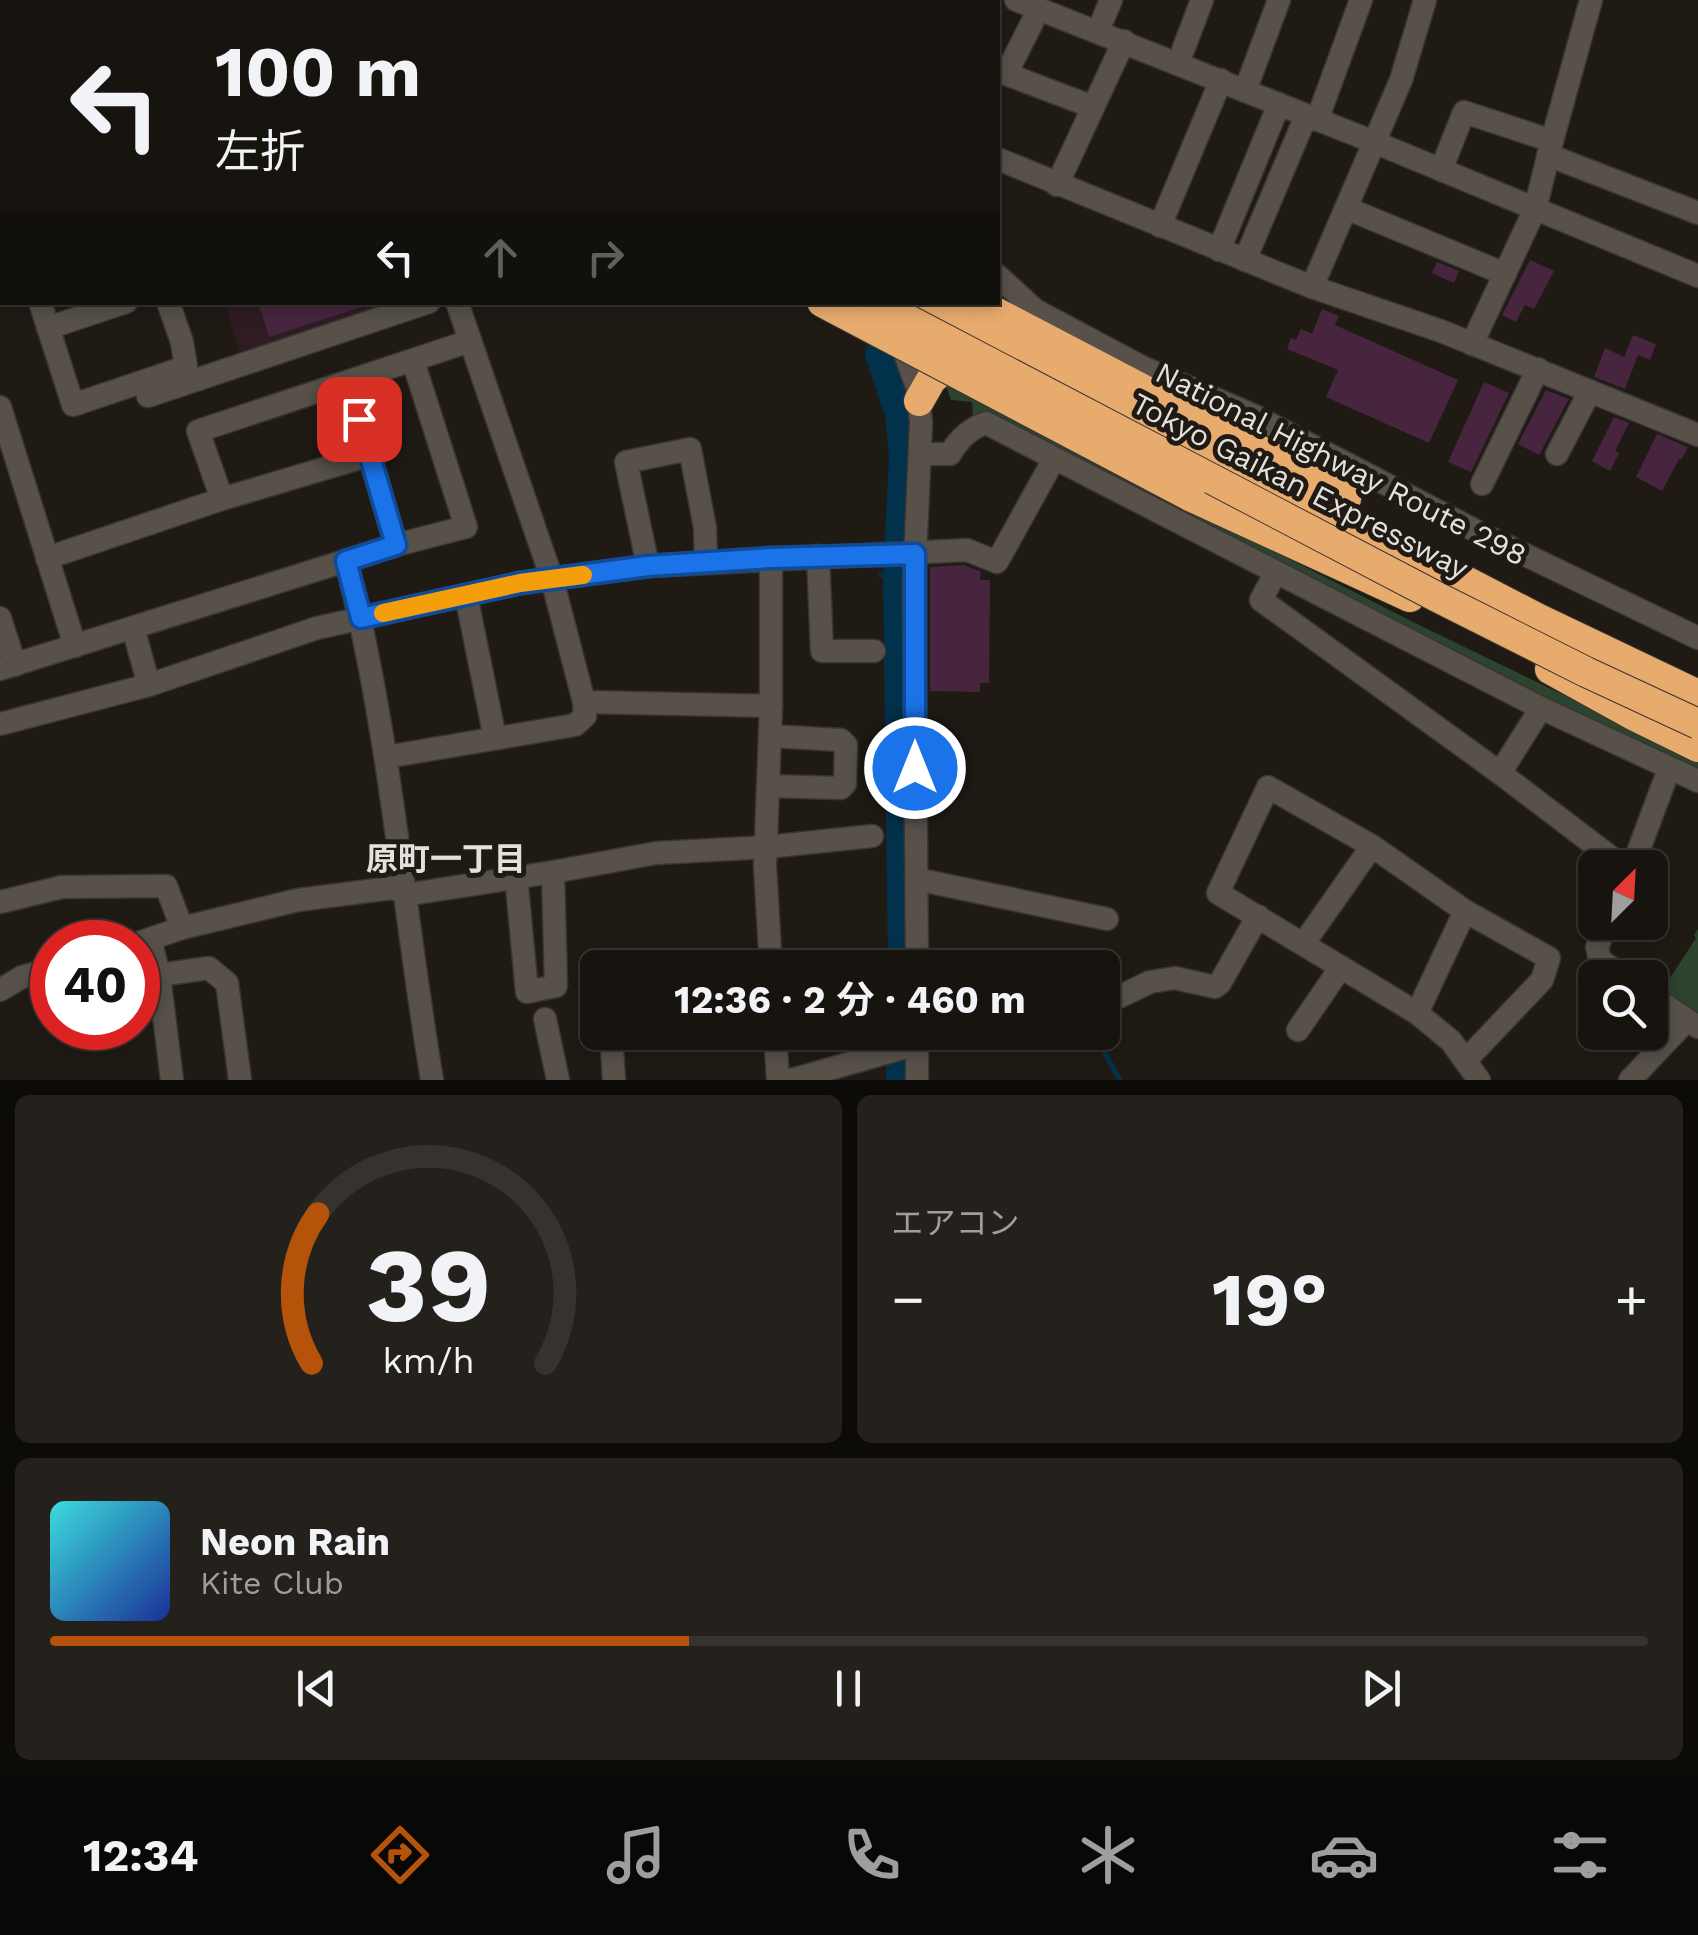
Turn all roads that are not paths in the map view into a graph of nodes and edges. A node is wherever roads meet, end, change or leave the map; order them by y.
1 (1016, 0) edge
2 (1202, 0) edge
3 (1279, 0) edge
4 (1361, 0) edge
5 (1425, 0) edge
6 (1591, 0) edge
7 (1038, 8) junction
8 (1124, 41) junction
9 (1183, 50) dead end
10 (1221, 80) junction
11 (1246, 90) junction
12 (1278, 104) junction
13 (1093, 107) junction
14 (1311, 118) junction
15 (1374, 142) junction
16 (1550, 148) junction
17 (1000, 160) edge
18 (1442, 170) junction
19 (1057, 185) junction
20 (1346, 208) junction
21 (1536, 209) junction
22 (1698, 213) edge
23 (1160, 226) junction
24 (1219, 250) junction
25 (1245, 260) junction
26 (1505, 274) junction
27 (1698, 276) edge
28 (1000, 278) edge
29 (1312, 287) junction
30 (41, 305) edge
31 (117, 305) edge
32 (169, 305) edge
33 (421, 305) edge
34 (828, 305) edge
35 (858, 305) edge
36 (880, 305) edge
37 (935, 305) edge
38 (961, 305) edge
39 (982, 305) edge
40 (460, 309) edge
41 (891, 315) edge
42 (48, 328) junction
43 (470, 341) junction
44 (1472, 344) junction
45 (955, 359) junction
46 (413, 360) junction
47 (1538, 370) junction
48 (348, 382) junction
49 (1590, 392) junction
50 (148, 396) dead end
51 (920, 401) junction
52 (0, 408) edge
53 (1698, 434) edge
54 (6, 443) edge
55 (921, 454) junction
56 (1556, 454) dead end
57 (370, 456) junction
58 (1054, 459) junction
59 (1482, 484) dead end
60 (222, 499) junction
61 (396, 545) junction
62 (910, 554) junction
63 (818, 556) junction
64 (1443, 557) junction
65 (47, 558) junction
66 (771, 558) junction
67 (346, 561) junction
68 (706, 562) junction
69 (648, 566) junction
70 (1276, 572) junction
71 (552, 579) junction
72 (466, 594) junction
73 (1417, 600) junction
74 (1542, 607) junction
75 (0, 618) edge
76 (361, 618) junction
77 (133, 628) junction
78 (1698, 638) edge
79 (75, 646) junction
80 (874, 652) dead end
81 (1520, 652) junction
82 (7, 667) edge
83 (1698, 672) edge
84 (1698, 680) edge
85 (149, 684) junction
86 (1698, 694) edge
87 (584, 702) junction
88 (771, 706) junction
89 (1541, 708) junction
90 (0, 724) edge
91 (1698, 724) edge
92 (770, 736) junction
93 (1698, 737) edge
94 (495, 738) junction
95 (1698, 747) edge
96 (386, 758) junction
97 (1669, 769) junction
98 (1500, 773) junction
99 (1698, 781) edge
100 (769, 786) junction
101 (872, 836) dead end
102 (1372, 846) junction
103 (767, 847) junction
104 (1604, 850) edge
105 (1635, 850) edge
106 (553, 872) junction
107 (516, 876) junction
108 (916, 879) junction
109 (403, 891) junction
110 (0, 902) edge
111 (1466, 911) junction
112 (1258, 916) junction
113 (1107, 919) dead end
114 (182, 928) junction
115 (160, 936) edge
116 (1304, 944) junction
117 (770, 950) edge
118 (917, 950) edge
119 (1341, 967) junction
120 (30, 975) edge
121 (160, 975) edge
122 (160, 983) edge
123 (0, 990) edge
124 (1120, 996) edge
125 (1668, 1007) edge
126 (1417, 1013) junction
127 (545, 1020) dead end
128 (1692, 1024) edge
129 (1298, 1030) dead end
130 (613, 1050) edge
131 (776, 1050) edge
132 (891, 1050) edge
133 (915, 1050) edge
134 (880, 1054) junction
135 (1465, 1060) junction
136 (172, 1080) edge
137 (240, 1080) edge
138 (432, 1080) edge
139 (558, 1080) edge
140 (614, 1080) edge
141 (778, 1080) edge
142 (792, 1080) edge
143 (876, 1080) edge
144 (917, 1080) edge
145 (1479, 1080) edge
146 (1630, 1080) edge

1 - 7 street
2 - 9 street
3 - 11 street
4 - 14 street
5 - 15 street
6 - 16 street
7 - 8 street
7 - 13 street
8 - 10 street
8 - 13 street
10 - 11 street
10 - 23 street
11 - 12 street
12 - 14 street
12 - 24 street
13 - 19 street
14 - 15 street
14 - 25 street
15 - 18 street
15 - 20 street
16 - 18 street
16 - 21 street
16 - 22 street
17 - 19 street
18 - 21 street
19 - 23 street
20 - 26 street
20 - 29 street
21 - 26 street
21 - 27 street
23 - 24 street
24 - 25 street
25 - 29 street
26 - 44 street
28 - 78 street
29 - 44 street
30 - 42 street
31 - 42 street
32 - 42 street
33 - 50 street
34 - 73 highway, bridge
35 - 41 highway
36 - 91 highway, Tokyo Gaikan Expressway, bridge
37 - 86 highway, Tokyo Gaikan Expressway
38 - 64 highway, National Highway Route 298
39 - 64 highway
40 - 43 street
41 - 45 highway
41 - 51 street
43 - 46 street
43 - 71 street
44 - 47 street
45 - 51 highway
45 - 73 highway
46 - 48 street
46 - 61 street
47 - 49 street
47 - 59 street
48 - 57 street
48 - 60 street
49 - 53 street
49 - 56 street
51 - 55 street
52 - 54 street
54 - 65 street
55 - 58 street
55 - 62 street
57 - 60 street
57 - 61 street
58 - 62 street
58 - 70 street
60 - 65 street
61 - 67 street
62 - 63 street
62 - 108 street
63 - 66 street
63 - 80 street
64 - 74 highway, National Highway Route 298
65 - 79 street
66 - 68 street
66 - 88 street
67 - 76 street
67 - 77 street
68 - 69 street
68 - 69 street
69 - 71 street
70 - 89 street
70 - 98 street
71 - 72 street
71 - 87 street
72 - 76 street
72 - 94 street
73 - 81 highway
74 - 83 highway
74 - 84 highway, National Highway Route 298
75 - 82 street
76 - 85 street
76 - 96 street
77 - 79 street
77 - 85 street
79 - 82 street
81 - 93 highway
81 - 95 highway
85 - 90 street
87 - 88 street
87 - 94 street
88 - 92 street
89 - 97 street
89 - 98 street
92 - 100 street
92 - 100 street
94 - 96 street
96 - 109 street
97 - 99 street
97 - 105 street
98 - 104 street
100 - 103 street
101 - 103 street
102 - 111 street
102 - 112 street
102 - 116 street
103 - 106 street
103 - 117 street
106 - 107 street
106 - 107 street
107 - 109 street
108 - 113 street
108 - 118 street
109 - 114 street
109 - 138 street
110 - 114 street
111 - 126 street
111 - 135 street
112 - 116 street
112 - 124 street
114 - 115 street
116 - 119 street
119 - 126 street
119 - 129 street
120 - 123 street
121 - 137 street
122 - 136 street
125 - 128 street
126 - 135 street
127 - 139 street
128 - 146 street
130 - 140 street
131 - 141 street
132 - 134 street
133 - 144 street
134 - 142 street
134 - 143 street
135 - 145 street

